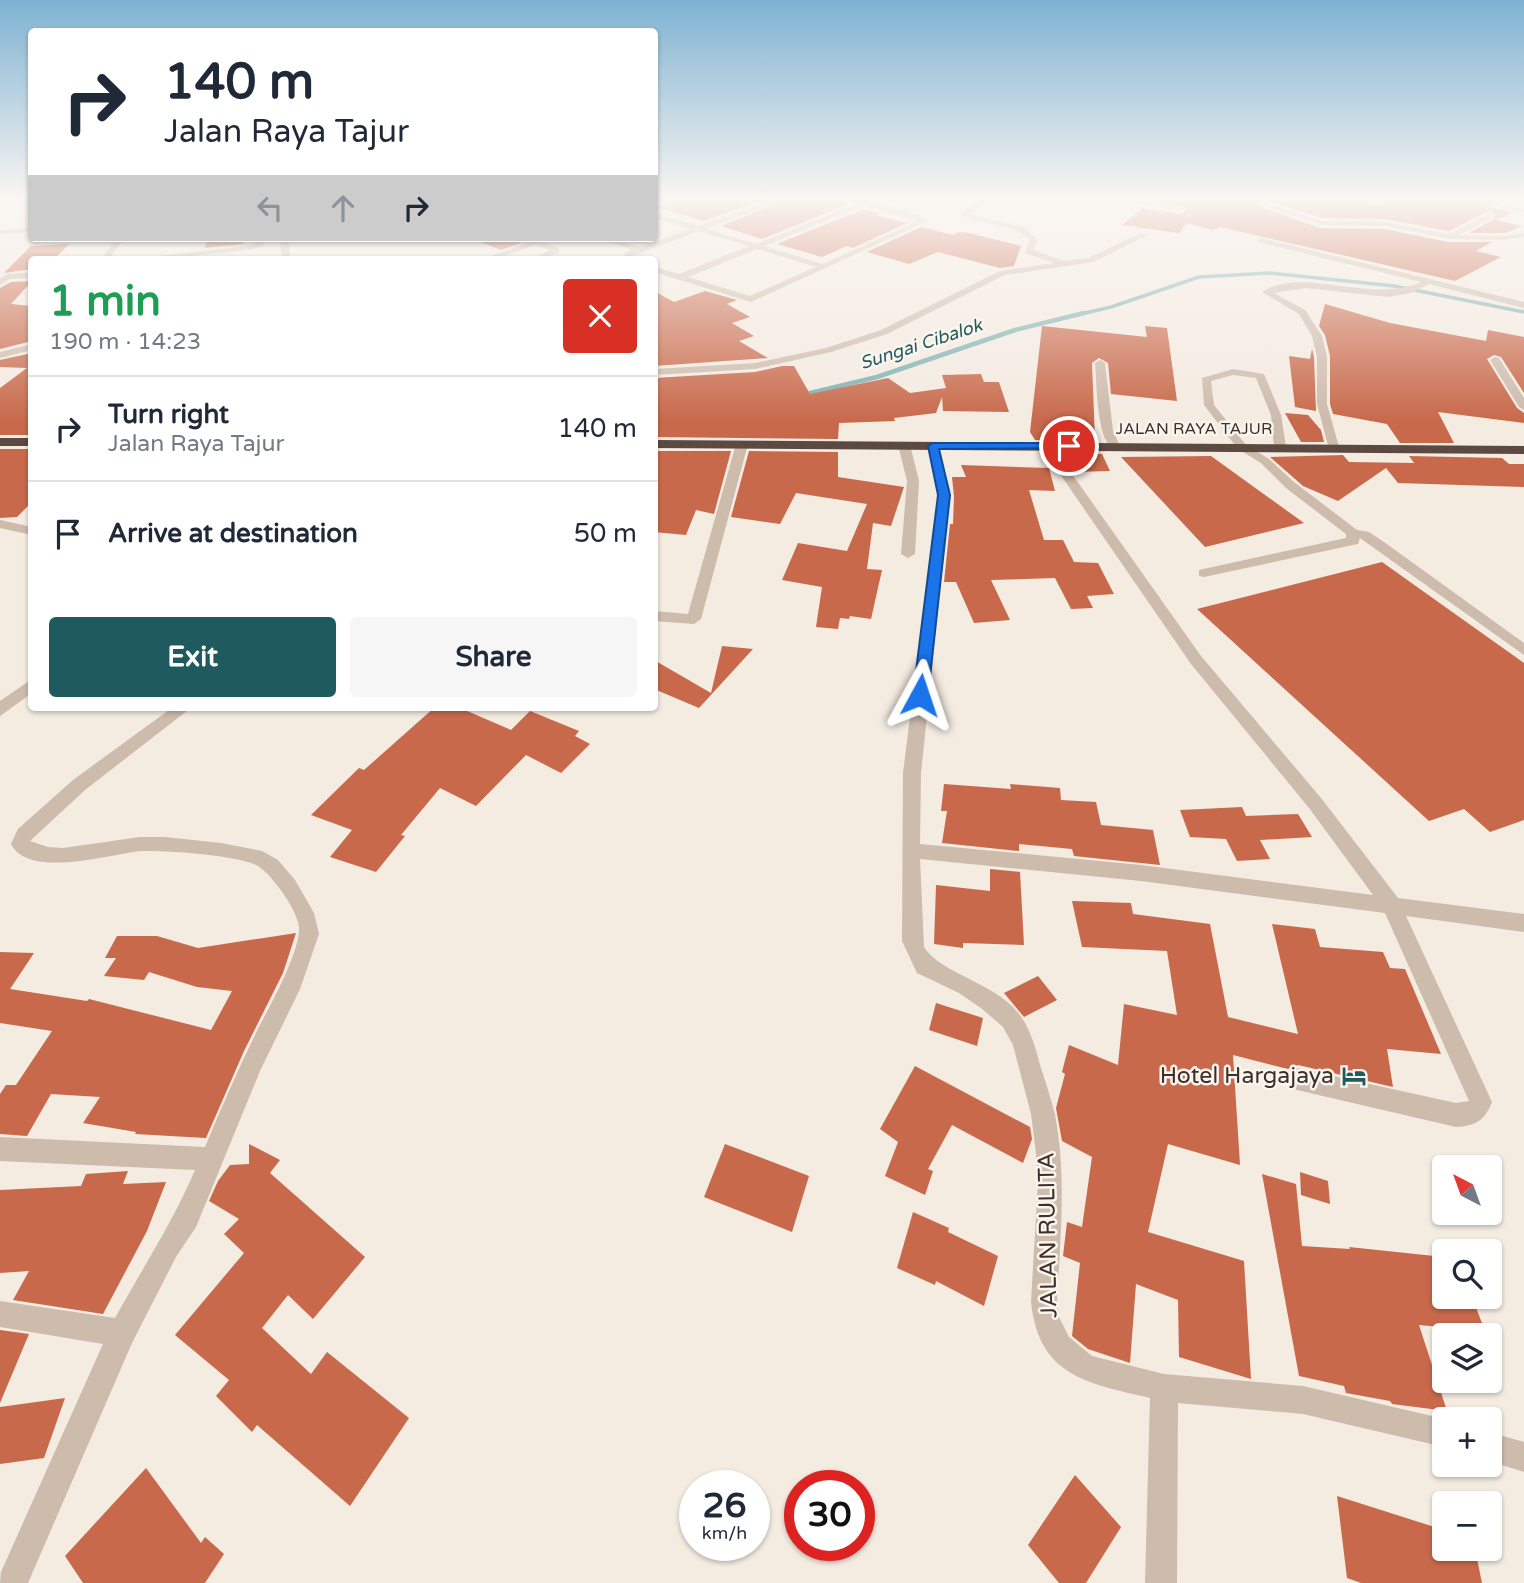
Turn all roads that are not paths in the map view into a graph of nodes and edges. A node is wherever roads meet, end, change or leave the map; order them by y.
1 (666, 273) edge
2 (690, 273) edge
3 (811, 273) edge
4 (1004, 273) edge
5 (1387, 273) edge
6 (28, 275) edge
7 (679, 277) junction
8 (0, 282) edge
9 (1426, 283) junction
10 (1524, 305) edge
11 (28, 349) edge
12 (0, 355) edge
13 (1495, 360) dead end
14 (1100, 363) dead end
15 (658, 372) edge
16 (1524, 407) edge
17 (0, 442) edge
18 (28, 442) edge
19 (658, 444) edge
20 (742, 444) junction
21 (904, 445) junction
22 (1046, 445) junction
23 (933, 446) junction
24 (1114, 446) junction
25 (1242, 447) junction
26 (1280, 447) junction
27 (1333, 447) junction
28 (1524, 450) edge
29 (0, 524) edge
30 (28, 530) edge
31 (1353, 533) junction
32 (908, 554) dead end
33 (1204, 573) dead end
34 (658, 616) edge
35 (1524, 650) edge
36 (28, 687) edge
37 (0, 710) edge
38 (179, 711) edge
39 (910, 851) junction
40 (1391, 904) junction
41 (1524, 923) edge
42 (1297, 1079) dead end
43 (0, 1149) edge
44 (213, 1159) junction
45 (0, 1314) edge
46 (122, 1333) junction
47 (1164, 1388) junction
48 (1432, 1430) edge
49 (1502, 1450) edge
50 (1524, 1457) edge
51 (12, 1583) edge
52 (1161, 1583) edge

1 - 7 street
2 - 7 street
3 - 7 street
4 - 15 street
5 - 9 street
6 - 8 street
9 - 10 street
9 - 27 street
11 - 12 street
13 - 16 street
14 - 24 street
17 - 18 highway
19 - 20 highway, JALAN RAYA TAJUR
20 - 21 highway, JALAN RAYA TAJUR
20 - 34 street
21 - 23 highway, JALAN RAYA TAJUR
21 - 32 street
22 - 23 highway, JALAN RAYA TAJUR
22 - 24 highway, JALAN RAYA TAJUR
22 - 40 street
23 - 39 street, JALAN RULITA
24 - 25 highway, JALAN RAYA TAJUR
25 - 26 highway, JALAN RAYA TAJUR
25 - 26 street
25 - 31 street
26 - 27 highway, JALAN RAYA TAJUR
27 - 28 highway, JALAN RAYA TAJUR
29 - 30 street
31 - 33 street
31 - 35 street
36 - 37 street
38 - 44 street
39 - 40 street
39 - 47 street, JALAN RULITA
40 - 41 street
40 - 42 street
43 - 44 street
44 - 46 street
45 - 46 street
46 - 51 street
47 - 48 street, JALAN RULITA
47 - 52 street
49 - 50 street

